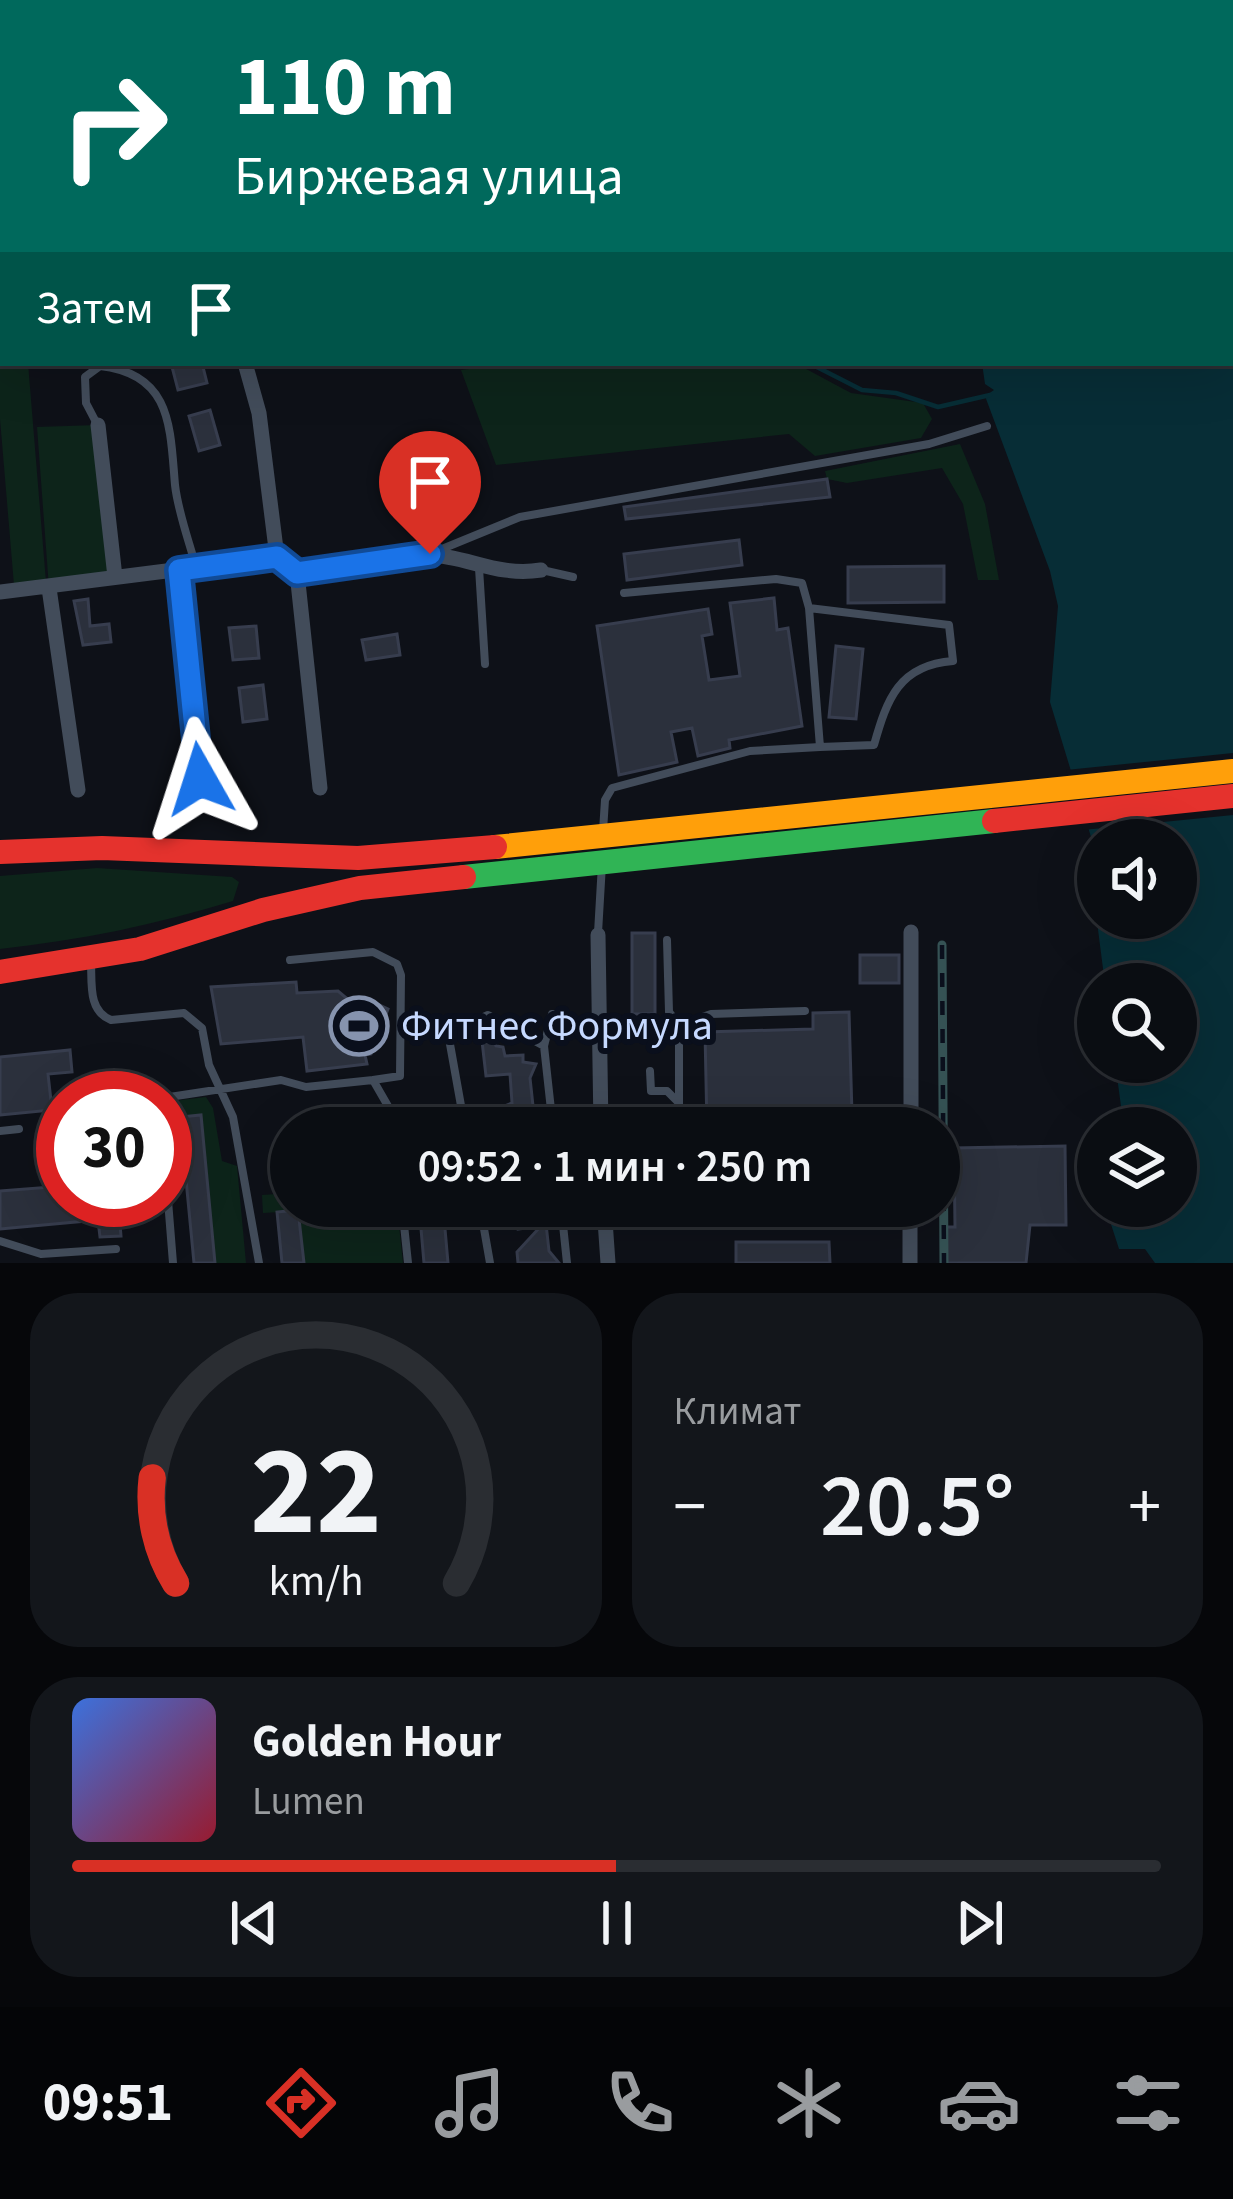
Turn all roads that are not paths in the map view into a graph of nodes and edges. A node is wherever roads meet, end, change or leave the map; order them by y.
1 (246, 366) edge
2 (98, 425) joint
3 (987, 426) dead end
4 (430, 554) junction
5 (277, 557) junction
6 (479, 568) junction
7 (188, 569) junction
8 (541, 570) joint
9 (297, 573) junction
10 (573, 577) dead end
11 (115, 578) junction
12 (49, 588) junction
13 (0, 592) edge
14 (623, 593) dead end
15 (809, 608) junction
16 (485, 664) dead end
17 (820, 747) junction
18 (1233, 771) edge
19 (200, 779) dead end
20 (320, 788) dead end
21 (78, 790) dead end
22 (1233, 796) edge
23 (0, 852) edge
24 (495, 860) junction
25 (911, 932) dead end
26 (598, 935) joint
27 (667, 940) dead end
28 (290, 960) dead end
29 (90, 961) junction
30 (0, 972) edge
31 (805, 1011) dead end
32 (552, 1014) dead end
33 (680, 1025) junction
34 (544, 1046) junction
35 (650, 1071) dead end
36 (373, 1080) junction
37 (220, 1089) junction
38 (192, 1093) edge
39 (679, 1103) junction
40 (389, 1107) edge
41 (461, 1107) edge
42 (551, 1107) edge
43 (601, 1107) edge
44 (679, 1107) edge
45 (910, 1107) edge
46 (19, 1129) dead end
47 (0, 1131) edge
48 (170, 1227) edge
49 (404, 1227) edge
50 (484, 1227) edge
51 (563, 1227) edge
52 (605, 1227) edge
53 (910, 1227) edge
54 (0, 1241) edge
55 (116, 1250) dead end
56 (173, 1263) edge
57 (259, 1263) edge
58 (408, 1263) edge
59 (490, 1263) edge
60 (567, 1263) edge
61 (608, 1263) edge
62 (910, 1263) edge

1 - 5 street
2 - 7 lane
2 - 11 street
3 - 4 lane
4 - 6 street
4 - 9 street
5 - 7 street
5 - 9 street
6 - 8 street
6 - 16 lane
7 - 11 street
7 - 19 street
8 - 10 lane
9 - 20 street
11 - 12 street
12 - 13 street
12 - 21 street
14 - 15 lane
15 - 17 lane
15 - 17 lane
17 - 26 lane
18 - 24 main road
22 - 24 main road
23 - 24 main road
24 - 29 main road
25 - 45 street
26 - 43 street
27 - 33 lane
28 - 36 lane
29 - 30 main road
29 - 37 lane
31 - 33 lane
32 - 34 lane
33 - 39 lane
34 - 41 lane
34 - 42 lane
35 - 39 lane
36 - 37 lane
36 - 40 lane
37 - 38 lane
37 - 57 lane
39 - 44 lane
46 - 47 lane
48 - 56 lane
49 - 58 lane
50 - 59 lane
51 - 60 lane
52 - 61 street
53 - 62 street
54 - 55 lane

